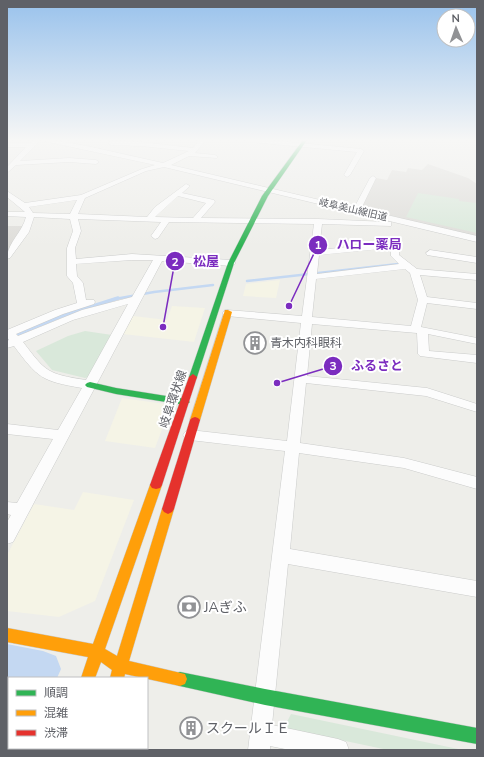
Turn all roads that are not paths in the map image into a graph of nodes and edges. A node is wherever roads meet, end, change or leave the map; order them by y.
1 (132, 175) edge
2 (207, 175) edge
3 (284, 175) edge
4 (373, 178) dead end
5 (186, 186) dead end
6 (273, 191) junction
7 (7, 193) edge
8 (177, 194) junction
9 (82, 197) junction
10 (23, 206) junction
11 (357, 211) junction
12 (7, 214) edge
13 (31, 215) junction
14 (73, 216) junction
15 (149, 219) junction
16 (167, 220) junction
17 (195, 220) junction
18 (251, 221) junction
19 (261, 221) junction
20 (318, 221) junction
21 (403, 221) junction
22 (154, 236) dead end
23 (477, 239) edge
24 (246, 253) dead end
25 (315, 253) junction
26 (430, 253) dead end
27 (7, 256) edge
28 (159, 258) junction
29 (477, 260) edge
30 (72, 262) junction
31 (231, 263) junction
32 (410, 269) junction
33 (313, 275) junction
34 (477, 277) edge
35 (138, 295) junction
36 (424, 300) junction
37 (82, 304) junction
38 (477, 306) edge
39 (228, 310) joint
40 (308, 320) junction
41 (419, 330) junction
42 (11, 336) edge
43 (477, 341) edge
44 (477, 359) edge
45 (301, 379) junction
46 (90, 385) junction
47 (185, 402) junction
48 (477, 408) edge
49 (7, 428) edge
50 (63, 435) junction
51 (190, 435) junction
52 (293, 447) junction
53 (477, 483) edge
54 (14, 509) edge
55 (7, 537) edge
56 (281, 555) junction
57 (477, 589) edge
58 (7, 635) edge
59 (97, 652) junction
60 (120, 666) junction
61 (88, 677) edge
62 (116, 677) edge
63 (265, 697) junction
64 (477, 736) edge
65 (260, 741) edge
66 (338, 750) edge

1 - 9 street
2 - 6 street, 岐阜美山線旧道
3 - 6 main road, 岐阜環状線
4 - 11 street
5 - 8 street
6 - 11 street, 岐阜美山線旧道
6 - 18 main road, 岐阜環状線
6 - 19 main road, 岐阜環状線
7 - 10 street
8 - 15 street
8 - 17 street
9 - 10 street
9 - 14 street
10 - 13 street
11 - 21 street, 岐阜美山線旧道
12 - 13 street
13 - 14 street
13 - 27 street
14 - 15 street
14 - 30 street
15 - 16 street
16 - 17 street
16 - 22 street
17 - 18 street
18 - 19 street
18 - 31 main road, 岐阜環状線
19 - 20 street
19 - 24 main road, 岐阜環状線
20 - 21 street
20 - 25 street
21 - 23 street, 岐阜美山線旧道
25 - 32 street
25 - 33 street
26 - 29 street
28 - 30 street
28 - 31 street
28 - 35 street
30 - 37 street
31 - 47 main road, 岐阜環状線
32 - 33 street
32 - 34 street
32 - 36 street
33 - 40 street
35 - 37 street
35 - 42 street
35 - 46 street
36 - 38 street
36 - 41 street
37 - 42 street
39 - 40 street
39 - 51 main road
40 - 41 street
40 - 45 street
41 - 43 street
41 - 44 street
42 - 46 street
45 - 48 street
45 - 52 street
46 - 47 main road
46 - 50 street
47 - 59 main road, 岐阜環状線
49 - 50 street
50 - 54 street
51 - 52 street
51 - 60 main road
52 - 53 street
52 - 56 street
54 - 55 street
56 - 57 street
56 - 63 street
58 - 59 main road
59 - 60 main road
59 - 61 main road, 岐阜環状線
60 - 62 main road
60 - 63 main road
63 - 64 main road
63 - 65 street
65 - 66 street

